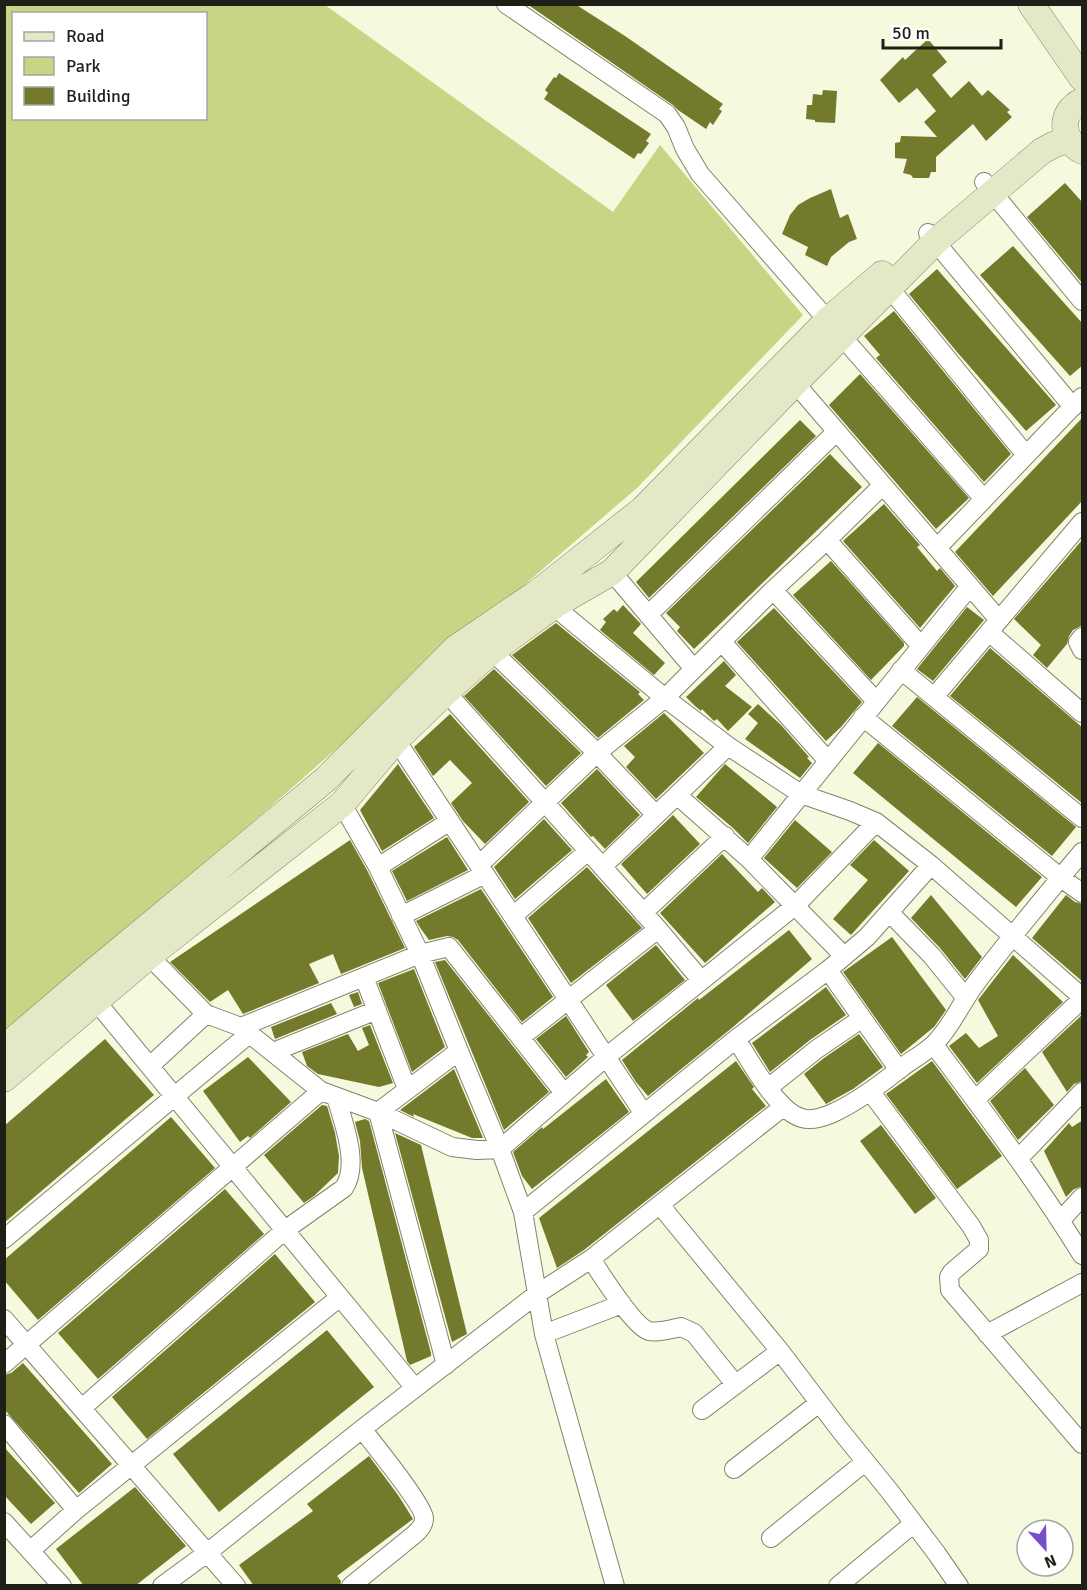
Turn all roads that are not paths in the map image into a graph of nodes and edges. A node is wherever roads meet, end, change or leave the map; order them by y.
1 (506, 4) edge
2 (1031, 4) edge
3 (1076, 62) edge
4 (1075, 123) edge
5 (988, 188) junction
6 (932, 237) junction
7 (885, 282) junction
8 (1083, 301) edge
9 (834, 329) junction
10 (795, 384) junction
11 (1078, 402) edge
12 (837, 432) junction
13 (1026, 455) junction
14 (883, 485) junction
15 (984, 499) junction
16 (1083, 522) edge
17 (827, 540) junction
18 (937, 548) junction
19 (612, 572) junction
20 (970, 586) junction
21 (773, 590) junction
22 (546, 599) junction
23 (648, 615) junction
24 (994, 626) junction
25 (1083, 637) edge
26 (722, 642) junction
27 (921, 646) junction
28 (1083, 650) edge
29 (492, 651) junction
30 (694, 669) junction
31 (902, 670) junction
32 (446, 692) junction
33 (934, 697) junction
34 (665, 698) junction
35 (876, 701) junction
36 (1083, 713) edge
37 (864, 717) junction
38 (396, 740) junction
39 (728, 746) junction
40 (597, 753) junction
41 (828, 761) junction
42 (801, 794) junction
43 (677, 795) junction
44 (544, 802) junction
45 (342, 804) junction
46 (656, 815) junction
47 (1083, 818) edge
48 (450, 821) junction
49 (876, 822) junction
50 (724, 836) junction
51 (588, 851) junction
52 (1083, 852) edge
53 (749, 859) junction
54 (932, 865) junction
55 (378, 867) junction
56 (602, 867) junction
57 (482, 870) junction
58 (1061, 878) junction
59 (1083, 893) edge
60 (796, 905) junction
61 (643, 913) junction
62 (890, 913) junction
63 (401, 916) junction
64 (513, 916) junction
65 (658, 929) junction
66 (1012, 935) junction
67 (420, 954) junction
68 (149, 956) junction
69 (844, 956) junction
70 (828, 970) junction
71 (364, 977) junction
72 (701, 980) junction
73 (88, 991) junction
74 (965, 997) junction
75 (1083, 998) edge
76 (569, 1001) junction
77 (377, 1010) junction
78 (206, 1014) junction
79 (861, 1019) junction
80 (245, 1031) junction
81 (521, 1037) junction
82 (736, 1039) junction
83 (934, 1045) junction
84 (4, 1048) edge
85 (459, 1051) junction
86 (273, 1052) junction
87 (606, 1057) junction
88 (150, 1066) junction
89 (899, 1070) junction
90 (4, 1079) edge
91 (768, 1088) junction
92 (407, 1089) junction
93 (870, 1091) junction
94 (1083, 1092) edge
95 (564, 1093) junction
96 (329, 1094) junction
97 (174, 1096) junction
98 (975, 1100) junction
99 (783, 1107) junction
100 (378, 1112) junction
101 (644, 1114) junction
102 (500, 1149) junction
103 (1018, 1158) junction
104 (233, 1167) junction
105 (1083, 1197) edge
106 (660, 1205) junction
107 (523, 1212) junction
108 (1061, 1220) junction
109 (285, 1230) junction
110 (4, 1239) edge
111 (1083, 1255) edge
112 (591, 1259) junction
113 (1083, 1283) edge
114 (537, 1294) junction
115 (340, 1298) junction
116 (622, 1304) junction
117 (4, 1319) edge
118 (544, 1334) junction
119 (987, 1334) junction
120 (27, 1345) junction
121 (780, 1350) junction
122 (4, 1364) edge
123 (446, 1365) junction
124 (735, 1384) junction
125 (415, 1388) junction
126 (819, 1402) junction
127 (82, 1408) junction
128 (702, 1410) dead end
129 (4, 1424) edge
130 (362, 1429) junction
131 (1083, 1444) edge
132 (865, 1462) junction
133 (131, 1465) junction
134 (735, 1469) dead end
135 (76, 1510) junction
136 (4, 1522) edge
137 (913, 1524) junction
138 (771, 1538) dead end
139 (30, 1551) junction
140 (207, 1553) junction
141 (62, 1586) edge
142 (162, 1586) edge
143 (236, 1586) edge
144 (351, 1586) edge
145 (615, 1586) edge
146 (838, 1586) edge
147 (958, 1586) edge

1 - 9 street
2 - 3 street
3 - 4 street
4 - 5 street
5 - 6 street
5 - 8 street
6 - 7 street
6 - 11 street
7 - 9 street
7 - 13 street
9 - 10 street
9 - 15 street
9 - 22 street
10 - 12 street
10 - 19 street
11 - 13 street
12 - 14 street
12 - 23 street
13 - 15 street
14 - 17 street
14 - 18 street
15 - 18 street
16 - 24 street
17 - 21 street
17 - 27 street
18 - 20 street
19 - 22 street
19 - 23 street
20 - 24 street
20 - 27 street
21 - 26 street
21 - 35 street
22 - 29 street
22 - 34 street
22 - 73 street
23 - 30 street
24 - 33 street
24 - 36 street
25 - 28 street
26 - 30 street
26 - 41 street
27 - 31 street
29 - 32 street
29 - 40 street
30 - 34 street
31 - 33 street
31 - 35 street
32 - 38 street
32 - 44 street
33 - 47 street
34 - 39 street
34 - 40 street
35 - 37 street
37 - 41 street
37 - 58 street
38 - 45 street
38 - 48 street
39 - 42 street
39 - 43 street
40 - 44 street
40 - 46 street
41 - 42 street
42 - 49 street
42 - 53 street
43 - 46 street
43 - 50 street
44 - 51 street
44 - 57 street
45 - 55 street
45 - 68 street
46 - 56 street
48 - 55 street
48 - 57 street
49 - 54 street
49 - 60 street
50 - 53 street
50 - 61 street
51 - 56 street
51 - 64 street
52 - 58 street
53 - 60 street
54 - 62 street
54 - 66 street
55 - 63 street
56 - 61 street
57 - 63 street
57 - 64 street
58 - 59 street
58 - 66 street
60 - 69 street
60 - 72 street
61 - 65 street
62 - 69 street
62 - 74 street
63 - 67 street
64 - 76 street
65 - 72 street
65 - 76 street
66 - 74 street
66 - 75 street
67 - 71 street
67 - 81 street
67 - 85 street
68 - 73 street
68 - 78 street
69 - 70 street
70 - 79 street
70 - 82 street
71 - 77 street
71 - 80 street
72 - 87 street
73 - 84 street
73 - 88 street
73 - 90 street
74 - 83 street
75 - 98 street
76 - 81 street
76 - 87 street
77 - 86 street
77 - 92 street
78 - 80 street
78 - 88 street
79 - 89 street
79 - 91 street
80 - 86 street
80 - 97 street
81 - 95 street
82 - 91 street
82 - 101 street
83 - 89 street
83 - 98 street
85 - 92 street
85 - 102 street
86 - 96 street
87 - 95 street
87 - 101 street
88 - 97 street
89 - 93 street
91 - 99 street
92 - 100 street
93 - 99 street
93 - 119 street
94 - 103 street
95 - 102 street
96 - 100 street
96 - 104 street
96 - 109 street
97 - 104 street
97 - 110 street
98 - 103 street
99 - 106 street
100 - 102 street
100 - 123 street
101 - 107 street
102 - 107 street
103 - 108 street
104 - 109 street
104 - 120 street
105 - 108 street
106 - 112 street
106 - 121 street
107 - 114 street
108 - 111 street
109 - 115 street
109 - 127 street
112 - 114 street
112 - 116 street
113 - 119 street
114 - 118 street
114 - 123 street
115 - 125 street
115 - 133 street
116 - 118 street
116 - 124 street
117 - 120 street
118 - 145 street
119 - 131 street
120 - 122 street
120 - 127 street
121 - 124 street
121 - 126 street
123 - 125 street
124 - 128 street
125 - 130 street
126 - 132 street
126 - 134 street
127 - 133 street
129 - 135 street
130 - 140 street
130 - 144 street
132 - 137 street
132 - 138 street
133 - 135 street
133 - 140 street
135 - 139 street
136 - 139 street
137 - 146 street
137 - 147 street
139 - 141 street
140 - 142 street
140 - 143 street

